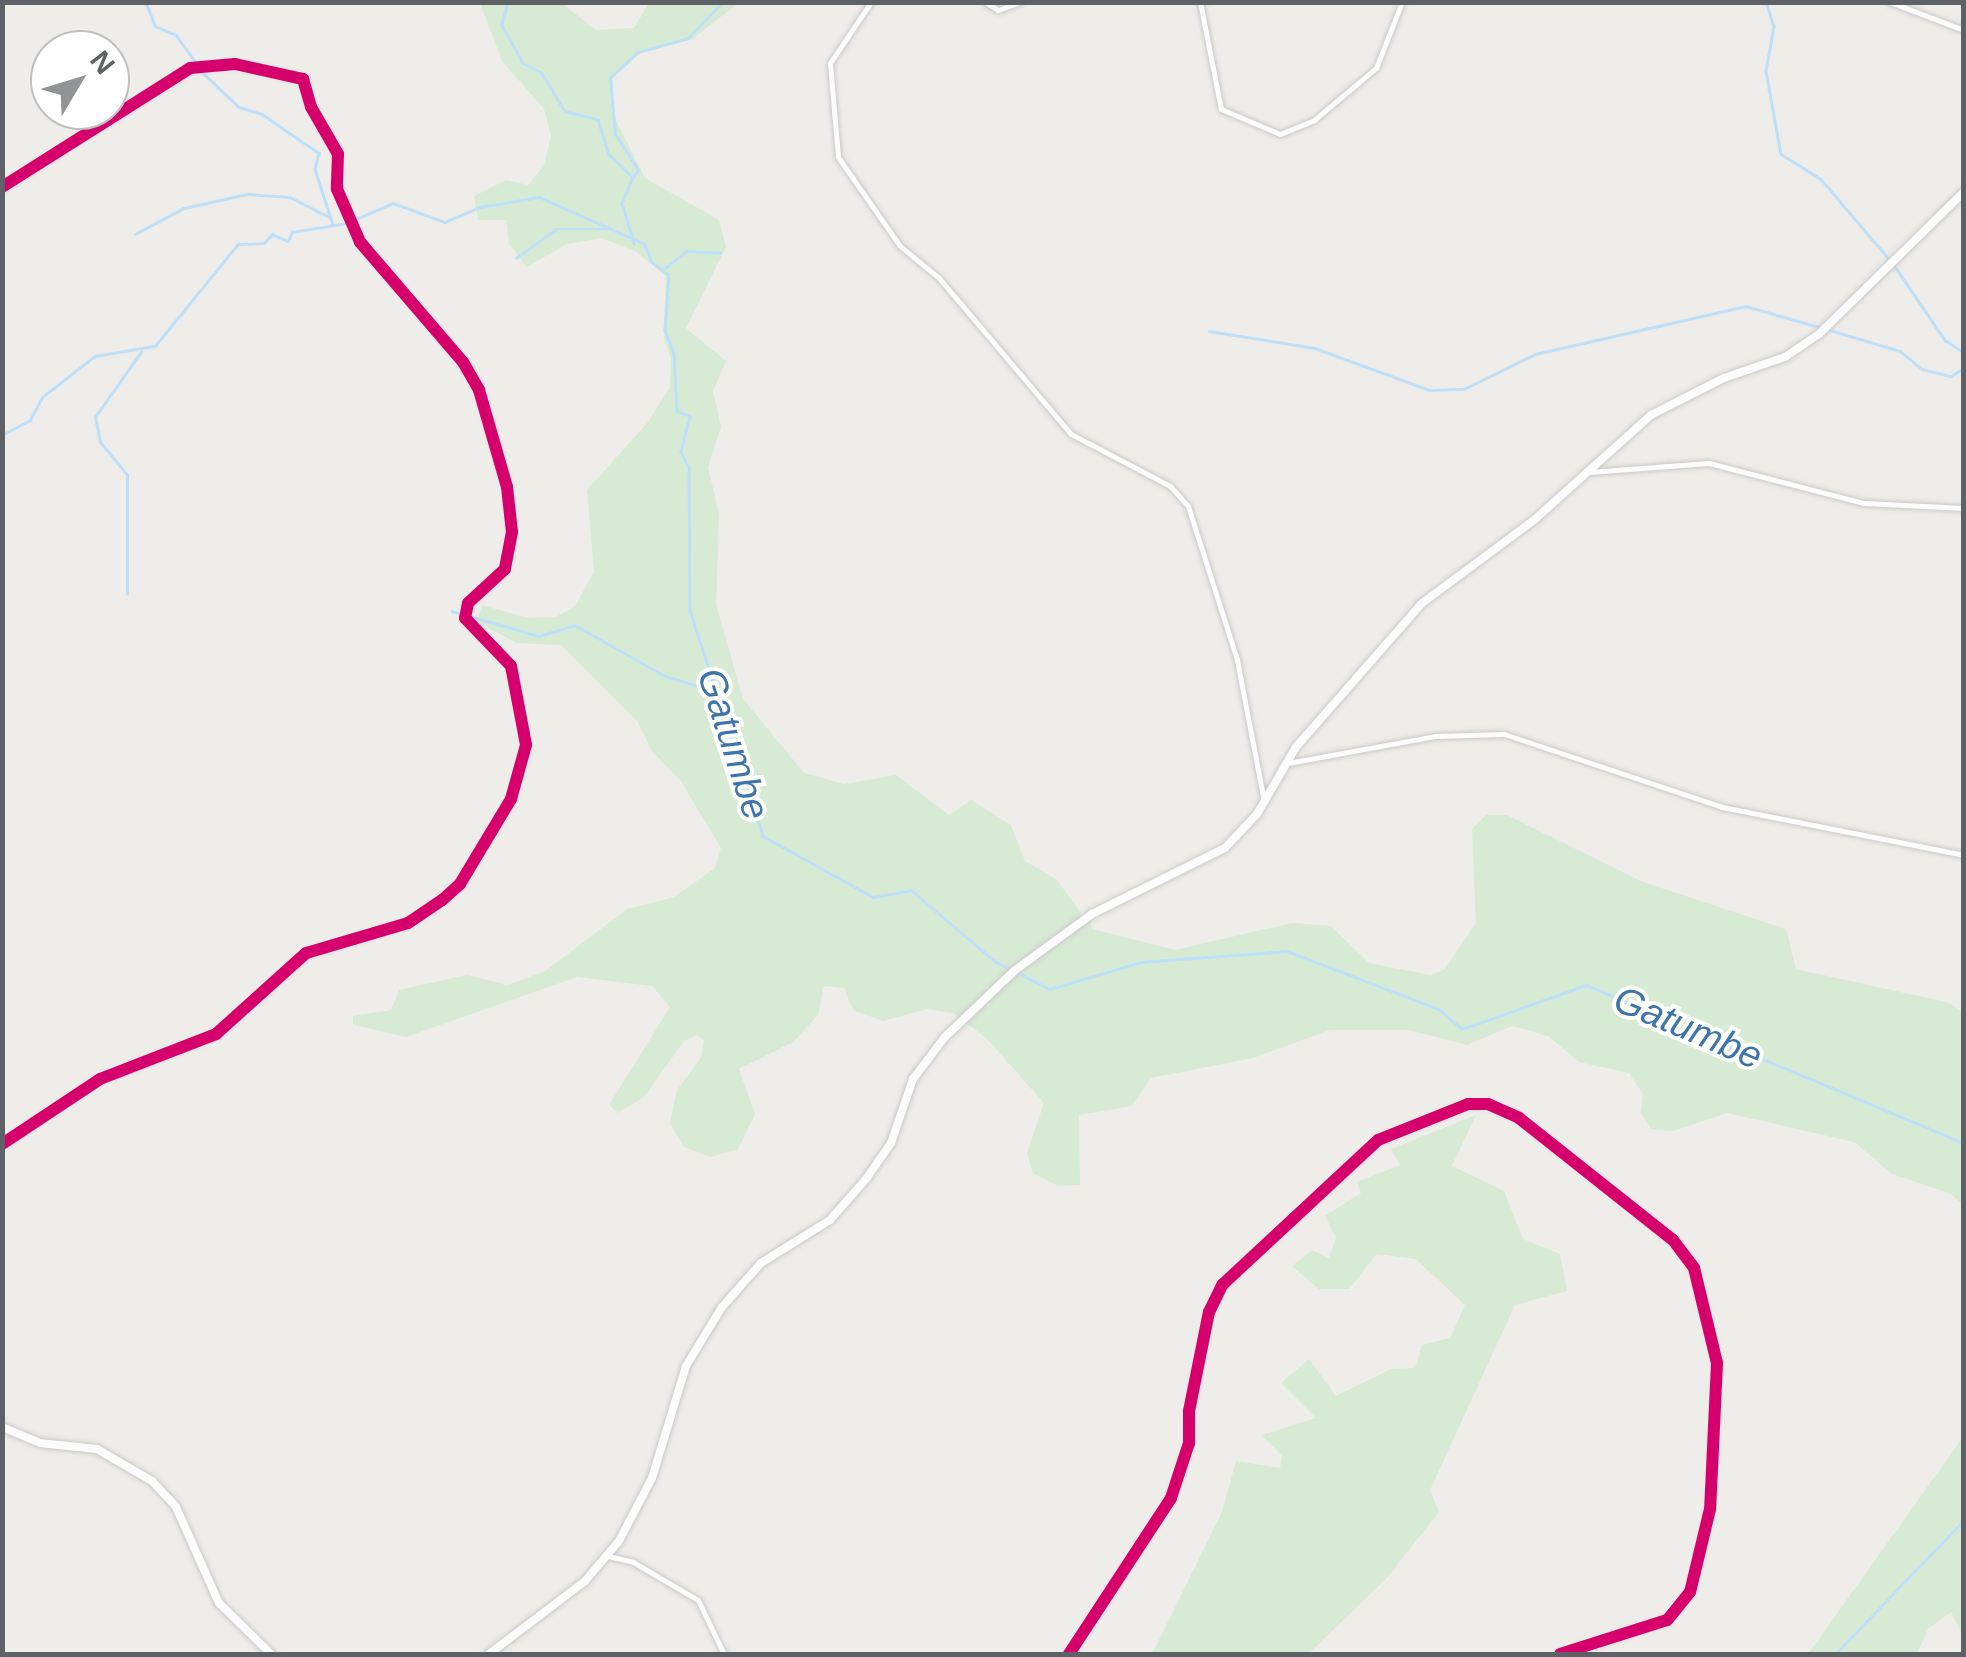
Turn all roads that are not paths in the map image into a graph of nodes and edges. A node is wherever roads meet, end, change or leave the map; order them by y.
1 (871, 2) edge
2 (985, 2) edge
3 (1020, 2) edge
4 (1200, 2) edge
5 (1402, 2) edge
6 (1890, 2) edge
7 (1964, 30) edge
8 (2, 187) edge
9 (1964, 192) edge
10 (1589, 472) junction
11 (1964, 508) edge
12 (1285, 763) junction
13 (1264, 801) junction
14 (1964, 855) edge
15 (2, 1144) edge
16 (2, 1428) edge
17 (607, 1556) junction
18 (271, 1654) edge
19 (489, 1654) edge
20 (724, 1654) edge
21 (1069, 1654) edge
22 (1560, 1654) edge

1 - 13 street
2 - 3 street
4 - 5 street
6 - 7 street
8 - 15 street
9 - 10 main road
10 - 11 street
10 - 12 main road
12 - 13 main road
12 - 14 street
13 - 17 main road
16 - 18 main road
17 - 19 main road
17 - 20 street
21 - 22 street

